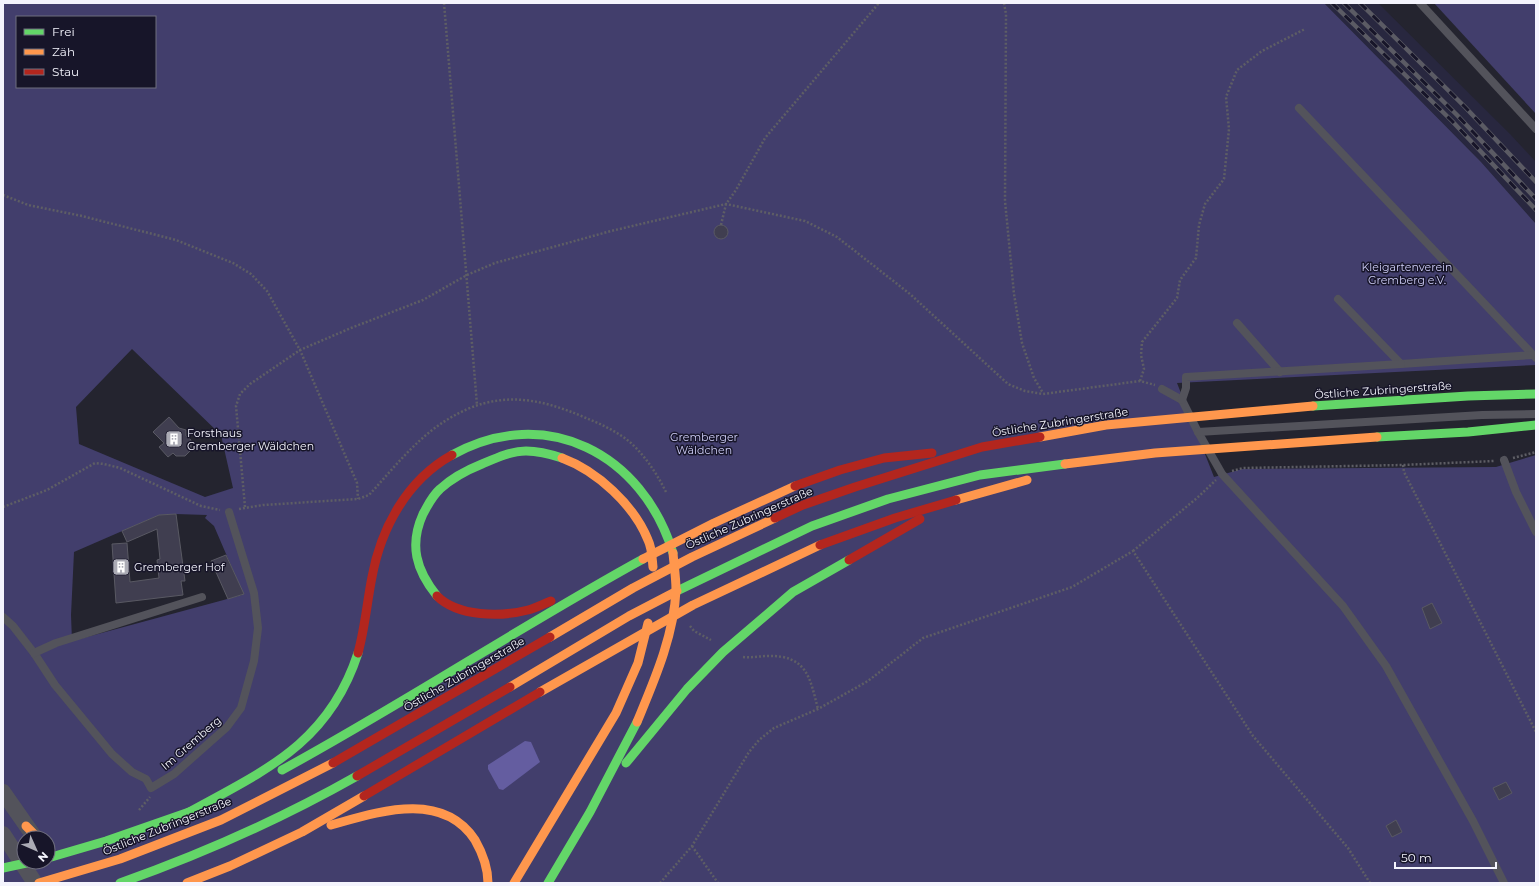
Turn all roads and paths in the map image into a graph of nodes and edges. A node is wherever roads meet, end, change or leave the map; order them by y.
1 (444, 3) edge
2 (879, 3) edge
3 (1004, 3) edge
4 (1420, 3) edge
5 (1305, 29) dead end
6 (1299, 108) dead end
7 (1536, 129) edge
8 (3, 195) edge
9 (726, 204) junction
10 (721, 225) dead end
11 (467, 275) junction
12 (1338, 299) dead end
13 (1237, 323) dead end
14 (300, 350) junction
15 (1534, 356) edge
16 (1401, 364) junction
17 (1280, 372) junction
18 (1140, 381) junction
19 (1162, 389) joint
20 (1043, 394) junction
21 (1536, 394) edge
22 (1182, 400) junction
23 (1536, 414) edge
24 (1536, 425) edge
25 (1198, 432) junction
26 (982, 447) junction
27 (1536, 452) edge
28 (1504, 460) junction
29 (1092, 461) junction
30 (1403, 465) junction
31 (1222, 474) junction
32 (358, 499) junction
33 (946, 504) junction
34 (3, 507) edge
35 (245, 507) junction
36 (229, 512) junction
37 (1536, 532) edge
38 (1133, 551) junction
39 (597, 584) junction
40 (202, 597) dead end
41 (3, 617) edge
42 (34, 653) junction
43 (1536, 732) edge
44 (152, 788) junction
45 (3, 792) edge
46 (600, 794) junction
47 (136, 811) dead end
48 (182, 816) junction
49 (29, 830) edge
50 (302, 832) junction
51 (3, 834) edge
52 (692, 846) junction
53 (56, 856) edge
54 (56, 858) edge
55 (16, 865) edge
56 (3, 868) edge
57 (56, 869) edge
58 (35, 883) edge
59 (39, 883) edge
60 (66, 883) edge
61 (80, 883) edge
62 (120, 883) edge
63 (187, 883) edge
64 (488, 883) edge
65 (514, 883) edge
66 (548, 883) edge
67 (660, 883) edge
68 (718, 883) edge
69 (1370, 883) edge
70 (1504, 883) edge

1 - 11 path
2 - 9 path
3 - 20 path
4 - 7 lane
5 - 18 path
6 - 15 lane
8 - 14 path
9 - 10 path
9 - 11 path
9 - 20 path
11 - 14 path
11 - 32 path
12 - 16 lane
13 - 17 lane
14 - 32 path
14 - 35 path
15 - 16 lane
16 - 17 lane
17 - 22 lane
18 - 19 path
18 - 20 path
19 - 22 lane
21 - 26 highway, Östliche Zubringerstraße
22 - 25 lane
23 - 25 lane
24 - 29 highway
25 - 31 lane
26 - 39 highway
26 - 59 highway, Östliche Zubringerstraße
27 - 28 path
28 - 30 path
28 - 37 lane
29 - 33 highway
29 - 62 highway
30 - 31 path
30 - 43 path
31 - 38 path
31 - 70 lane
32 - 35 path
33 - 46 highway
33 - 50 highway
34 - 36 path
35 - 36 path
36 - 44 lane, Im Gremberg
38 - 52 path
38 - 69 path
39 - 48 highway
39 - 65 highway
40 - 42 lane
41 - 42 lane
42 - 44 lane
44 - 47 path
45 - 49 street
46 - 48 highway
46 - 66 highway
48 - 53 highway
50 - 63 highway
50 - 64 highway
51 - 58 street
52 - 67 path
52 - 68 path
54 - 61 highway
55 - 56 highway
57 - 60 street

